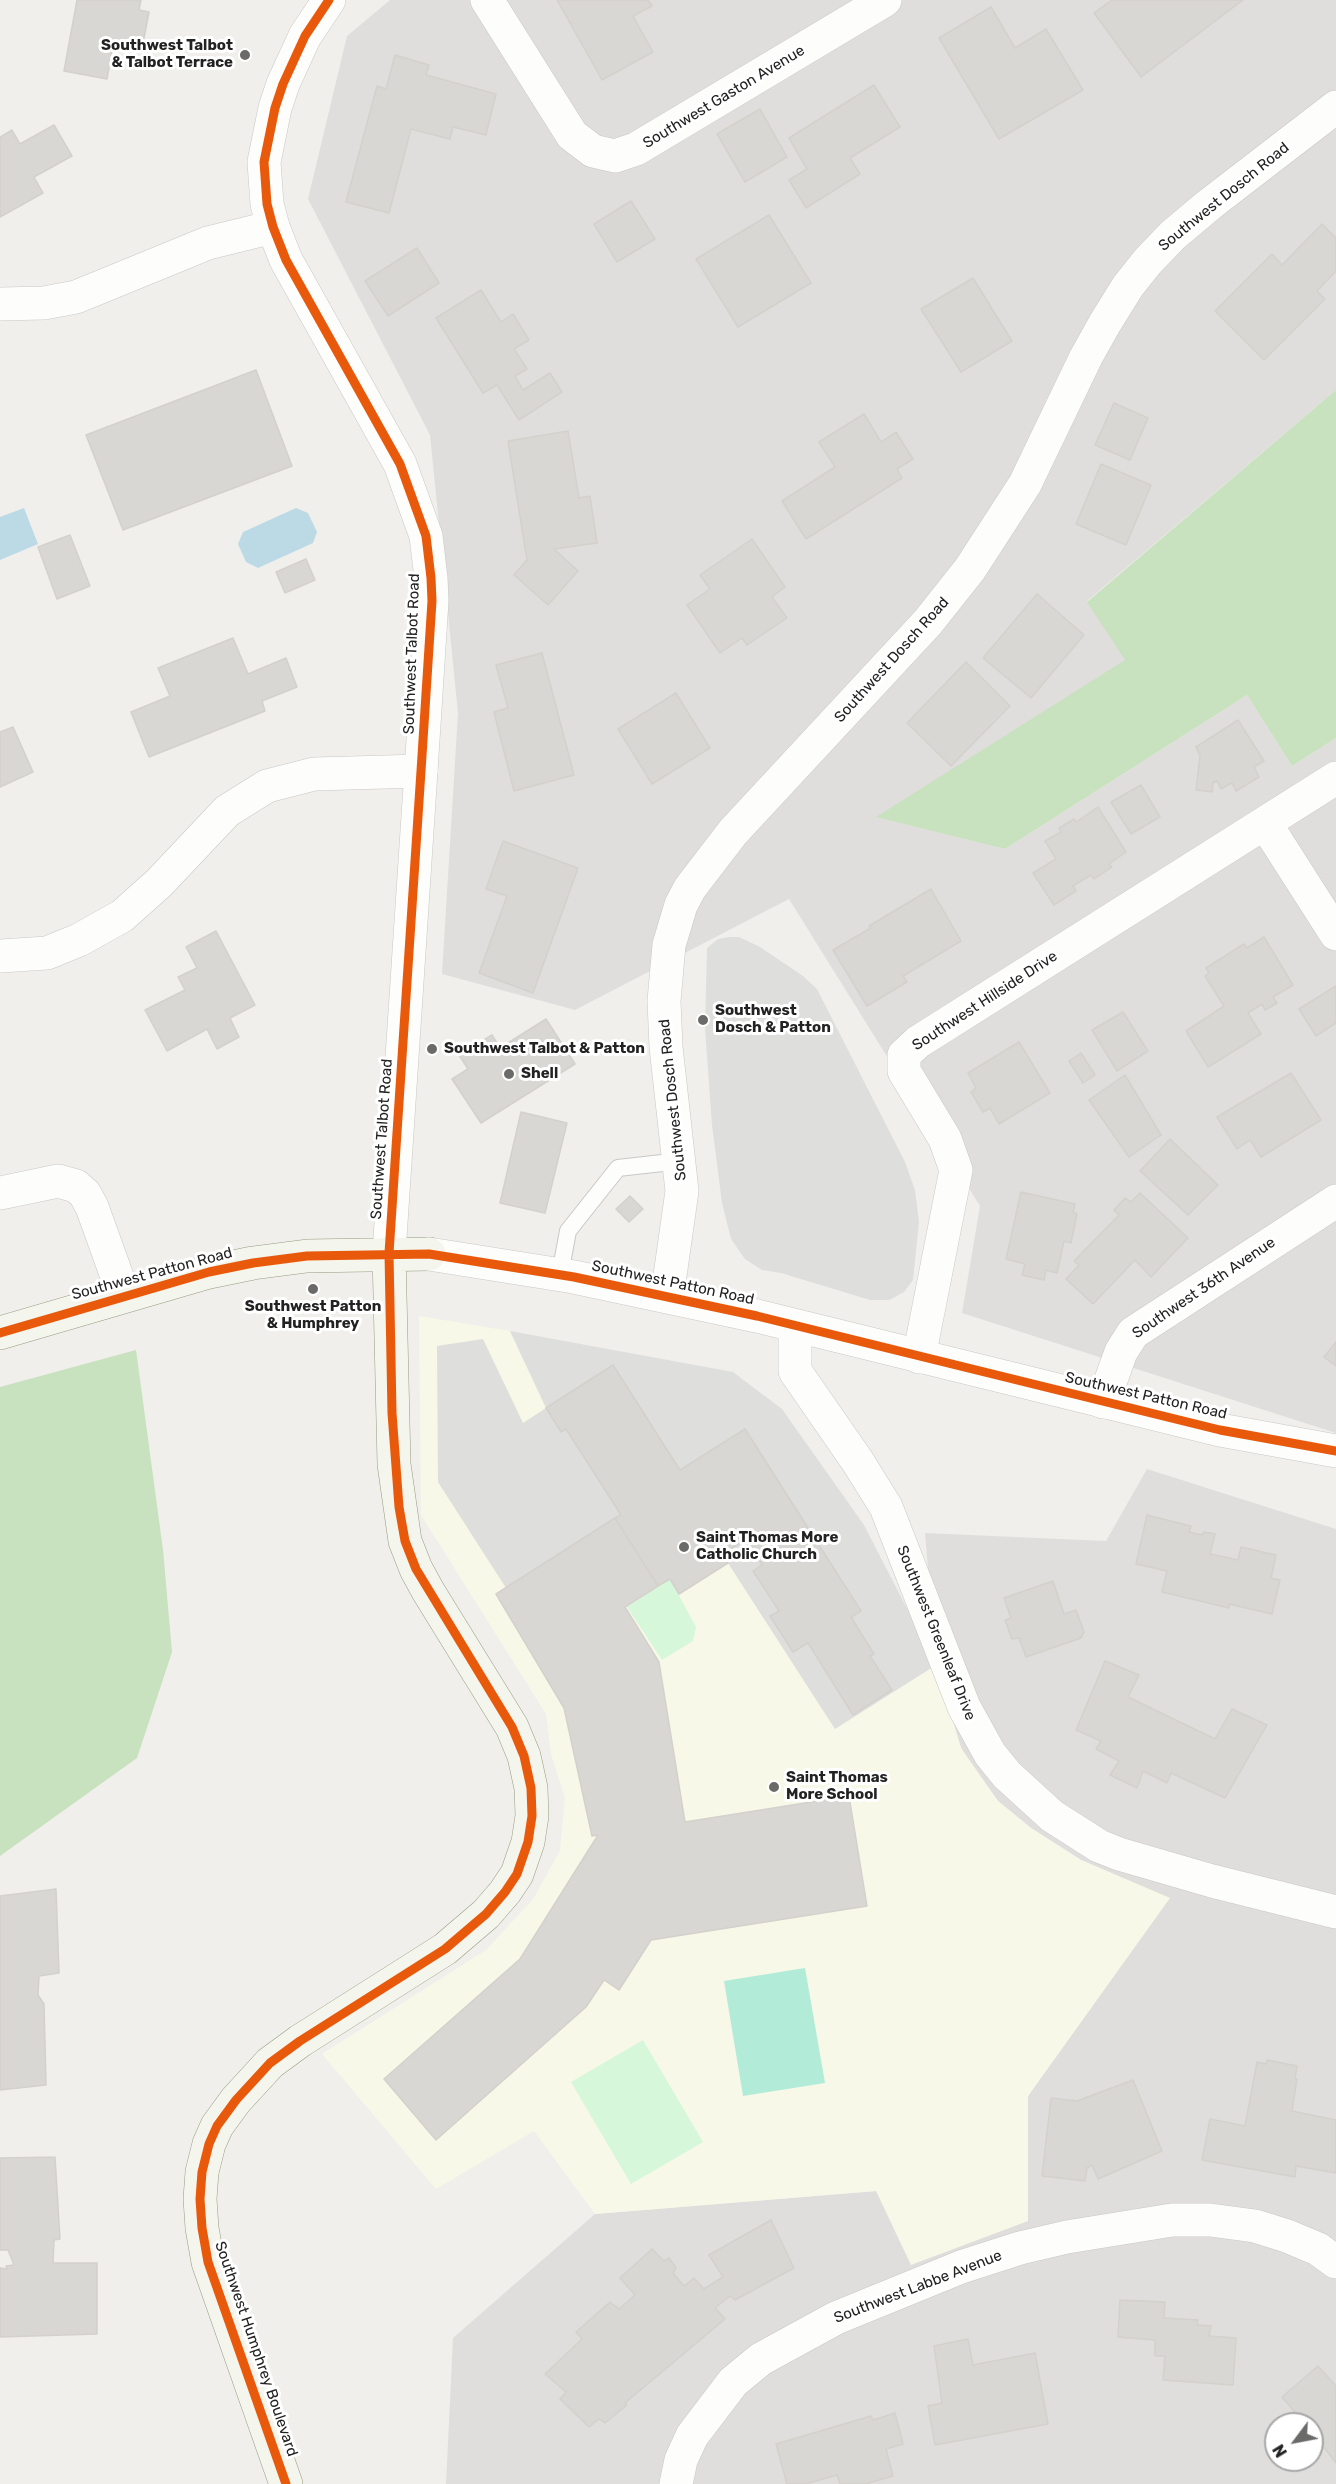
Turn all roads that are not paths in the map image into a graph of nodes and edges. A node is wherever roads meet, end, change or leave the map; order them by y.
1 (329, 0) edge
2 (487, 0) edge
3 (885, 0) edge
4 (1336, 107) edge
5 (273, 227) junction
6 (0, 304) edge
7 (421, 771) junction
8 (1336, 778) edge
9 (1265, 823) junction
10 (1336, 934) edge
11 (0, 956) edge
12 (680, 1161) junction
13 (0, 1193) edge
14 (1336, 1201) edge
15 (389, 1253) junction
16 (429, 1254) joint
17 (560, 1274) junction
18 (124, 1296) junction
19 (667, 1297) junction
20 (795, 1327) junction
21 (0, 1334) edge
22 (919, 1357) junction
23 (1103, 1402) junction
24 (1336, 1451) edge
25 (1336, 1912) edge
26 (1336, 2262) edge
27 (286, 2484) edge
28 (676, 2484) edge

1 - 5 street, Southwest Talbot Road
2 - 3 street, Southwest Gaston Avenue
4 - 12 street, Southwest Dosch Road
5 - 6 street
5 - 7 street, Southwest Talbot Road
7 - 11 street
7 - 15 street, Southwest Talbot Road
8 - 9 street, Southwest Hillside Drive
9 - 10 street
9 - 22 street, Southwest Hillside Drive
12 - 17 lane
12 - 19 street, Southwest Dosch Road
13 - 18 street
14 - 23 street, Southwest 36th Avenue
15 - 16 main road, Southwest Patton Road
15 - 18 main road, Southwest Patton Road
15 - 27 main road, Southwest Humphrey Boulevard
16 - 17 street, Southwest Patton Road
17 - 19 street, Southwest Patton Road
18 - 21 main road, Southwest Patton Road
19 - 20 street, Southwest Patton Road
20 - 22 street, Southwest Patton Road
20 - 25 street, Southwest Greenleaf Drive
22 - 23 street, Southwest Patton Road
23 - 24 street, Southwest Patton Road
26 - 28 street, Southwest Labbe Avenue

